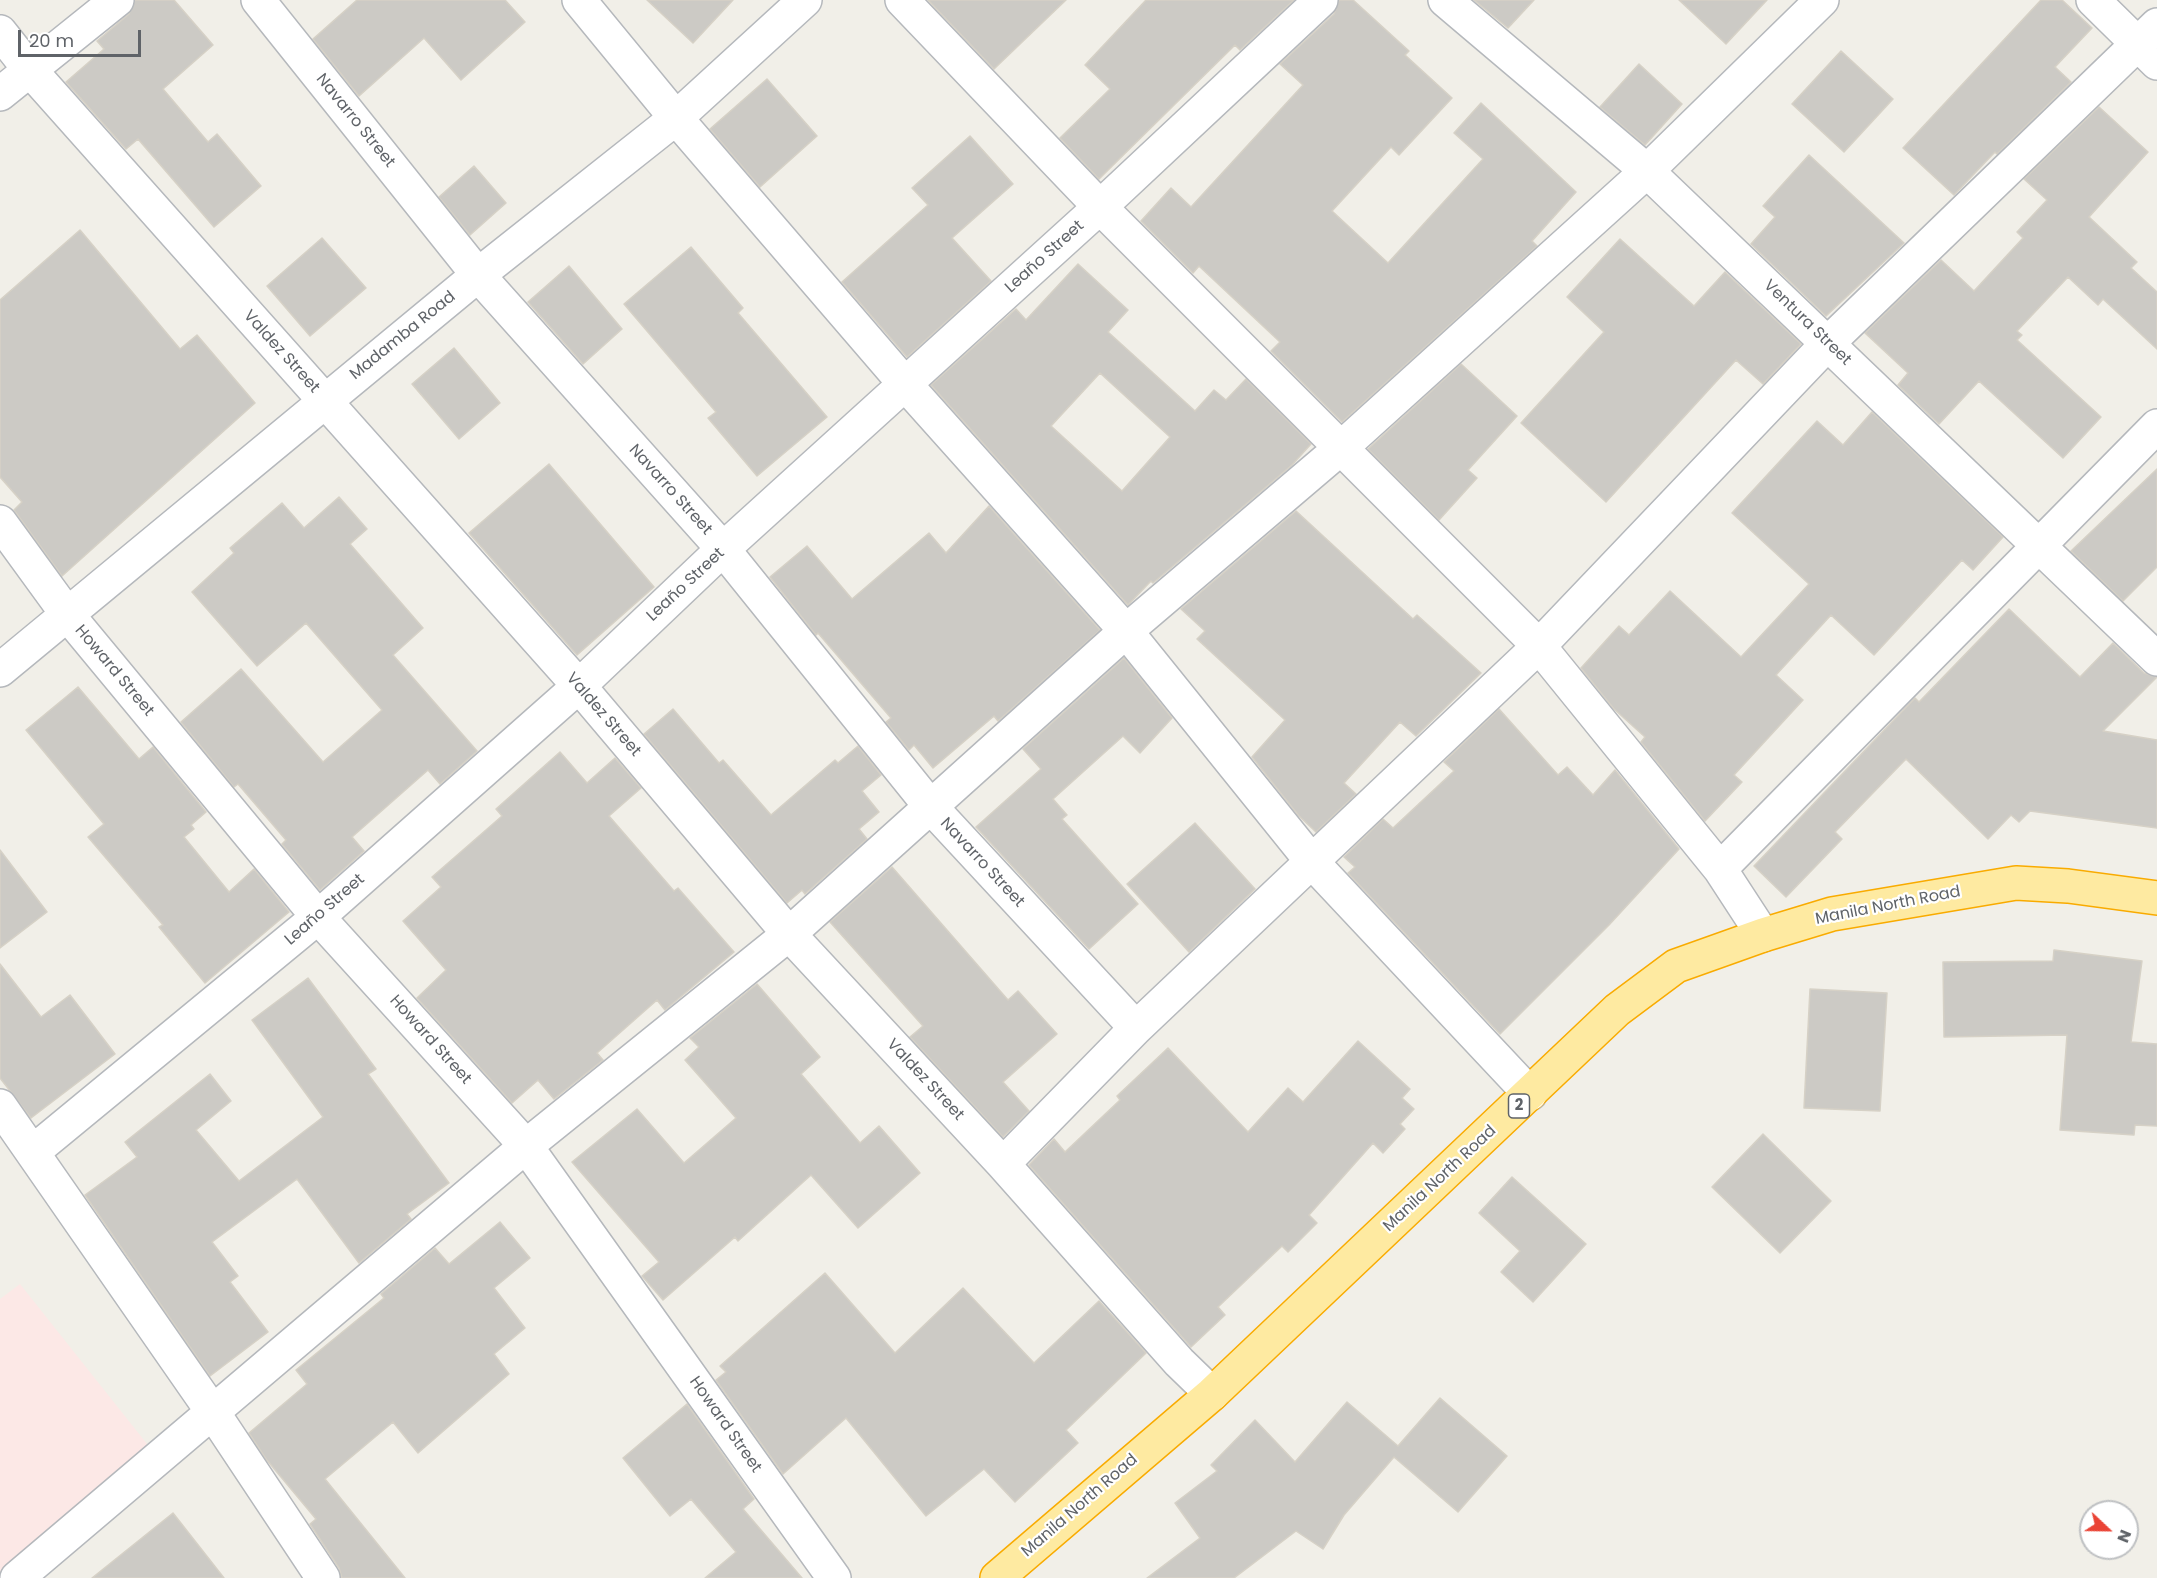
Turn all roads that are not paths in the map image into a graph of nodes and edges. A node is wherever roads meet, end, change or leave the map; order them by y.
1 (117, 0) edge
2 (258, 0) edge
3 (579, 0) edge
4 (805, 0) edge
5 (902, 0) edge
6 (1321, 0) edge
7 (1445, 0) edge
8 (1822, 0) edge
9 (2093, 0) edge
10 (0, 32) edge
11 (2150, 43) edge
12 (30, 70) junction
13 (0, 94) edge
14 (676, 118) junction
15 (1647, 171) junction
16 (1100, 207) junction
17 (478, 275) junction
18 (1828, 343) junction
19 (905, 384) junction
20 (325, 401) junction
21 (2157, 426) edge
22 (1342, 447) junction
23 (0, 522) edge
24 (2039, 545) junction
25 (723, 549) junction
26 (67, 614) junction
27 (1126, 631) junction
28 (1539, 646) junction
29 (2157, 659) edge
30 (0, 670) edge
31 (579, 686) junction
32 (930, 806) junction
33 (1313, 863) junction
34 (1720, 869) junction
35 (2157, 898) edge
36 (318, 916) junction
37 (789, 934) junction
38 (1763, 935) junction
39 (1136, 1028) junction
40 (1530, 1094) junction
41 (0, 1106) edge
42 (526, 1146) junction
43 (34, 1151) junction
44 (1003, 1164) junction
45 (1212, 1394) junction
46 (212, 1411) junction
47 (17, 1578) edge
48 (323, 1578) edge
49 (834, 1578) edge
50 (997, 1578) edge

1 - 12 street
2 - 17 street, Navarro Street
3 - 14 street
4 - 14 street, Madamba Road
5 - 16 street
6 - 16 street, Leaño Street
7 - 15 street, Ventura Street
8 - 15 street
9 - 11 street
10 - 12 street, Valdez Street
11 - 18 street
12 - 13 street
12 - 20 street, Valdez Street
14 - 17 street, Madamba Road
14 - 19 street
15 - 18 street, Ventura Street
15 - 22 street
16 - 19 street, Leaño Street
16 - 22 street
17 - 20 street, Madamba Road
17 - 25 street, Navarro Street
18 - 24 street, Ventura Street
18 - 28 street
19 - 25 street, Leaño Street
19 - 27 street
20 - 26 street, Madamba Road
20 - 31 street, Valdez Street
21 - 24 street
22 - 27 street
22 - 28 street
23 - 26 street, Howard Street
24 - 29 street, Ventura Street
24 - 34 street
25 - 31 street, Leaño Street
25 - 32 street, Navarro Street
26 - 30 street, Madamba Road
26 - 36 street, Howard Street
27 - 32 street
27 - 33 street
28 - 33 street
28 - 34 street
31 - 36 street, Leaño Street
31 - 37 street, Valdez Street
32 - 37 street
32 - 39 street, Navarro Street
33 - 39 street
33 - 40 street
34 - 38 street
35 - 38 highway, Manila North Road / 2
36 - 42 street, Howard Street
36 - 43 street, Leaño Street
37 - 42 street
37 - 44 street, Valdez Street
38 - 40 highway, Manila North Road / 2
39 - 44 street
40 - 45 highway, Manila North Road / 2
41 - 43 street
42 - 46 street
42 - 49 street, Howard Street
43 - 46 street
44 - 45 street, Valdez Street
45 - 50 highway, Manila North Road / 2
46 - 47 street
46 - 48 street

